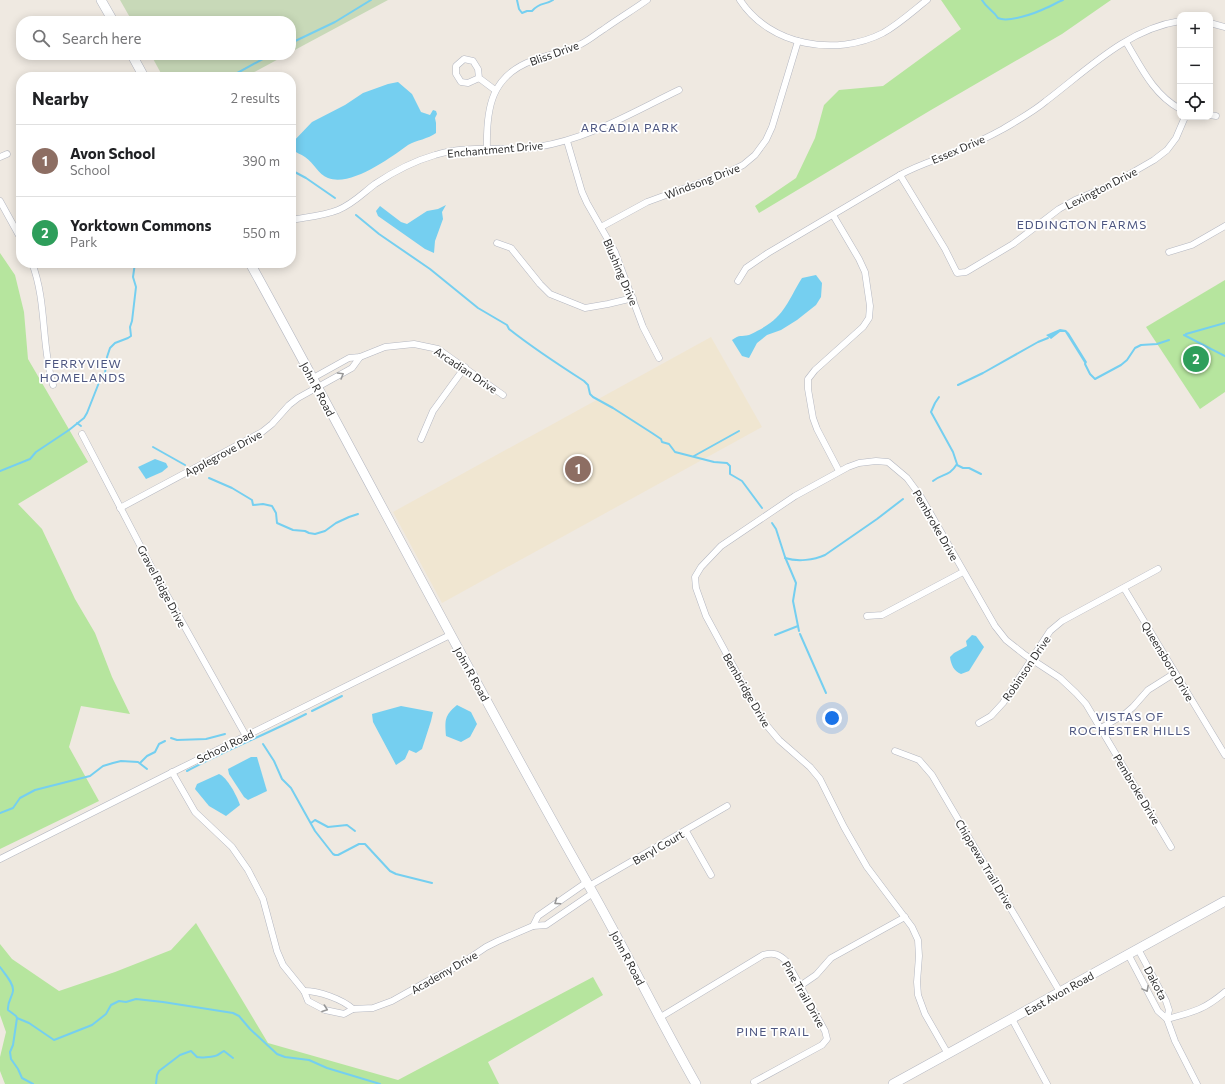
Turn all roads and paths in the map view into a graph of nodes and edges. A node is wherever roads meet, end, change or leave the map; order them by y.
1 (101, 0) edge
2 (647, 0) edge
3 (740, 0) edge
4 (927, 0) edge
5 (110, 16) edge
6 (1177, 21) edge
7 (1213, 24) edge
8 (1225, 27) edge
9 (798, 41) junction
10 (1126, 42) junction
11 (135, 60) edge
12 (141, 72) edge
13 (479, 78) dead end
14 (495, 90) junction
15 (680, 90) dead end
16 (1177, 107) edge
17 (1184, 120) edge
18 (567, 141) junction
19 (487, 149) junction
20 (6, 154) dead end
21 (0, 157) edge
22 (900, 175) junction
23 (0, 201) edge
24 (833, 215) junction
25 (296, 219) edge
26 (1225, 226) edge
27 (601, 227) junction
28 (16, 230) edge
29 (498, 243) dead end
30 (1169, 252) dead end
31 (34, 268) edge
32 (253, 268) edge
33 (738, 281) dead end
34 (633, 298) junction
35 (360, 357) junction
36 (659, 358) dead end
37 (465, 367) junction
38 (313, 378) junction
39 (53, 385) dead end
40 (318, 388) junction
41 (503, 395) dead end
42 (82, 434) dead end
43 (421, 439) dead end
44 (839, 471) junction
45 (120, 508) junction
46 (1158, 569) dead end
47 (963, 572) junction
48 (1124, 588) junction
49 (867, 616) dead end
50 (450, 635) junction
51 (1031, 659) junction
52 (1175, 673) junction
53 (979, 723) dead end
54 (1101, 728) junction
55 (246, 736) junction
56 (895, 751) dead end
57 (1225, 755) edge
58 (172, 772) junction
59 (727, 806) dead end
60 (686, 831) junction
61 (1171, 847) dead end
62 (0, 859) edge
63 (711, 875) dead end
64 (589, 887) junction
65 (1225, 901) edge
66 (905, 917) junction
67 (533, 926) junction
68 (1138, 949) junction
69 (1128, 954) junction
70 (800, 986) junction
71 (304, 991) junction
72 (1060, 992) junction
73 (1225, 992) edge
74 (353, 1009) junction
75 (659, 1018) junction
76 (1012, 1019) junction
77 (1167, 1019) junction
78 (948, 1054) junction
79 (754, 1082) dead end
80 (696, 1084) edge
81 (893, 1084) edge
82 (1048, 1084) edge
83 (1197, 1084) edge

1 - 5 main road
2 - 14 street, Bliss Drive
3 - 9 street
4 - 9 street
6 - 10 street, Essex Drive
7 - 8 street
9 - 27 street, Windsong Drive
10 - 16 street
10 - 22 street, Essex Drive
11 - 12 main road
13 - 14 street
14 - 19 street, Bliss Drive
15 - 18 street, Enchantment Drive
17 - 22 street, Lexington Drive
18 - 19 street, Enchantment Drive
18 - 27 street, Blushing Drive
19 - 25 street, Enchantment Drive
20 - 21 street
22 - 24 street, Essex Drive
23 - 28 street
24 - 33 street, Essex Drive
24 - 44 street
26 - 30 street
27 - 34 street, Blushing Drive
29 - 34 street
31 - 39 street
32 - 38 main road, John R Road
34 - 36 street, Blushing Drive
35 - 37 street, Arcadian Drive
35 - 38 street, Arcadian Drive
40 -> 35 street, Arcadian Drive
37 - 41 street, Arcadian Drive
37 - 43 street
38 - 40 main road, John R Road
40 - 45 street, Applegrove Drive
40 - 50 main road, John R Road
42 - 45 street, Gravel Ridge Drive
44 - 47 street, Pembroke Drive
44 - 66 street, Bembridge Drive
45 - 55 street, Gravel Ridge Drive
46 - 48 street, Robinson Drive
47 - 49 street
47 - 51 street, Pembroke Drive
48 - 51 street, Robinson Drive
48 - 52 street, Queensboro Drive
50 - 55 street, School Road
50 - 64 main road, John R Road
51 - 53 street, Robinson Drive
51 - 54 street, Pembroke Drive
52 - 54 street
52 - 57 street, Queensboro Drive
54 - 61 street, Pembroke Drive
55 - 58 street, School Road
56 - 72 street, Chippewa Trail Drive
58 - 62 street, School Road
58 - 71 street, Academy Drive
59 - 60 street, Beryl Court
60 - 63 street
60 - 64 street, Beryl Court
64 -> 67 street, Academy Drive
64 - 67 street, Academy Drive
64 - 75 main road, John R Road
65 - 68 main road, East Avon Road
66 - 70 street
66 - 78 street, Bembridge Drive
67 - 74 street, Academy Drive
68 - 69 main road, East Avon Road
68 - 77 street, Dakota
69 - 72 main road, East Avon Road
69 -> 77 street, Dakota
70 - 75 street, Pine Trail Drive
70 - 79 street, Pine Trail Drive
71 - 74 street
71 -> 74 street, Academy Drive
72 - 76 main road, East Avon Road
73 - 77 street
75 - 80 main road, John R Road
76 - 78 main road, East Avon Road
76 - 82 street
77 - 83 street, Dakota
78 - 81 main road, East Avon Road

